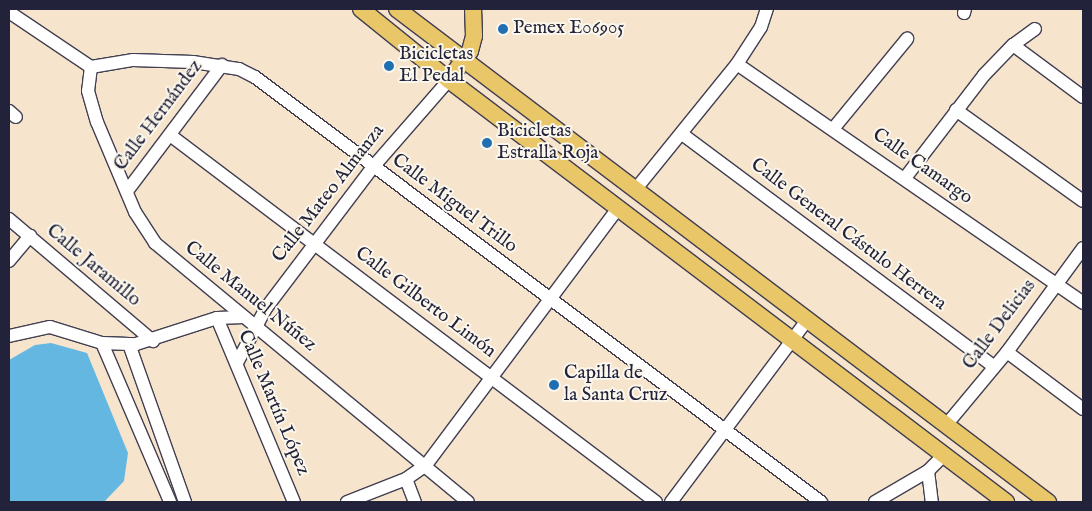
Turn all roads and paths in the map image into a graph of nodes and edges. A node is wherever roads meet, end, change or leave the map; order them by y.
1 (361, 9) edge
2 (397, 9) edge
3 (473, 9) edge
4 (767, 9) edge
5 (9, 12) edge
6 (1035, 29) dead end
7 (908, 39) dead end
8 (1013, 45) junction
9 (465, 61) junction
10 (737, 64) junction
11 (222, 65) junction
12 (92, 67) junction
13 (449, 80) junction
14 (1083, 97) edge
15 (956, 110) junction
16 (833, 129) junction
17 (682, 134) junction
18 (170, 135) junction
19 (373, 167) junction
20 (905, 178) junction
21 (635, 190) junction
22 (127, 191) junction
23 (1083, 201) edge
24 (618, 208) junction
25 (9, 219) edge
26 (30, 236) junction
27 (314, 244) junction
28 (1083, 248) edge
29 (9, 261) edge
30 (1055, 283) junction
31 (551, 300) junction
32 (1083, 303) edge
33 (244, 317) junction
34 (217, 318) junction
35 (807, 320) junction
36 (255, 325) junction
37 (9, 336) edge
38 (153, 341) junction
39 (792, 341) junction
40 (102, 343) junction
41 (129, 344) junction
42 (1006, 352) junction
43 (238, 361) junction
44 (993, 366) junction
45 (492, 376) junction
46 (1083, 409) edge
47 (946, 424) junction
48 (726, 432) junction
49 (944, 455) junction
50 (426, 466) junction
51 (928, 471) junction
52 (406, 479) junction
53 (170, 502) edge
54 (185, 502) edge
55 (294, 502) edge
56 (348, 502) edge
57 (415, 502) edge
58 (468, 502) edge
59 (656, 502) edge
60 (671, 502) edge
61 (820, 502) edge
62 (875, 502) edge
63 (932, 502) edge
64 (1006, 502) edge
65 (1048, 502) edge

1 - 13 main road
2 - 9 main road
3 - 9 main road
4 - 10 street
5 - 12 street
6 - 8 street
7 - 16 street
8 - 14 street
8 - 15 street
9 - 13 main road, Calle Mateo Almanza
9 - 21 main road
10 - 16 street, Calle Camargo
10 - 17 street
11 - 12 street, Calle Miguel Trillo
11 - 18 street, Calle Hernández
11 - 19 street, Calle Miguel Trillo
12 - 22 street, Calle Manuel Núñez
13 - 19 street, Calle Mateo Almanza
13 - 24 main road
15 - 20 street
15 - 23 street
16 - 20 street, Calle Camargo
17 - 21 street
17 - 44 street, Calle General Cástulo Herrera
18 - 22 street, Calle Hernández
18 - 27 street, Calle Gilberto Limón
19 - 27 street, Calle Mateo Almanza
19 - 31 street, Calle Miguel Trillo
20 - 30 street, Calle Camargo
21 - 35 main road
22 - 33 street, Calle Manuel Núñez
24 - 31 street
24 - 39 main road
25 - 26 street, Calle Jaramillo
26 - 29 street
26 - 38 street, Calle Jaramillo
27 - 36 street, Calle Mateo Almanza
27 - 45 street, Calle Gilberto Limón
28 - 30 street, Calle Delicias
30 - 32 street, Calle Camargo
30 - 42 street, Calle Delicias
31 - 45 street
31 - 48 street, Calle Miguel Trillo
33 - 34 street
33 - 36 street, Calle Manuel Núñez
34 - 38 street
34 - 43 street, Calle Martín López
35 - 39 street
35 - 47 main road
36 - 43 street, Calle Mateo Almanza
36 - 50 street, Calle Manuel Núñez
37 - 40 street
38 - 41 street
39 - 48 street
39 - 49 main road
40 - 41 street
40 - 53 street
41 - 54 street
42 - 44 street, Calle Delicias
42 - 46 street
43 - 55 street, Calle Martín López
44 - 47 street, Calle Delicias
45 - 50 street
45 - 59 street, Calle Gilberto Limón
47 - 65 main road
48 - 60 street
48 - 61 street, Calle Miguel Trillo
49 - 51 street
49 - 64 main road
50 - 52 street
50 - 58 street, Calle Manuel Núñez
51 - 62 street
51 - 63 street
52 - 56 street
52 - 57 street

